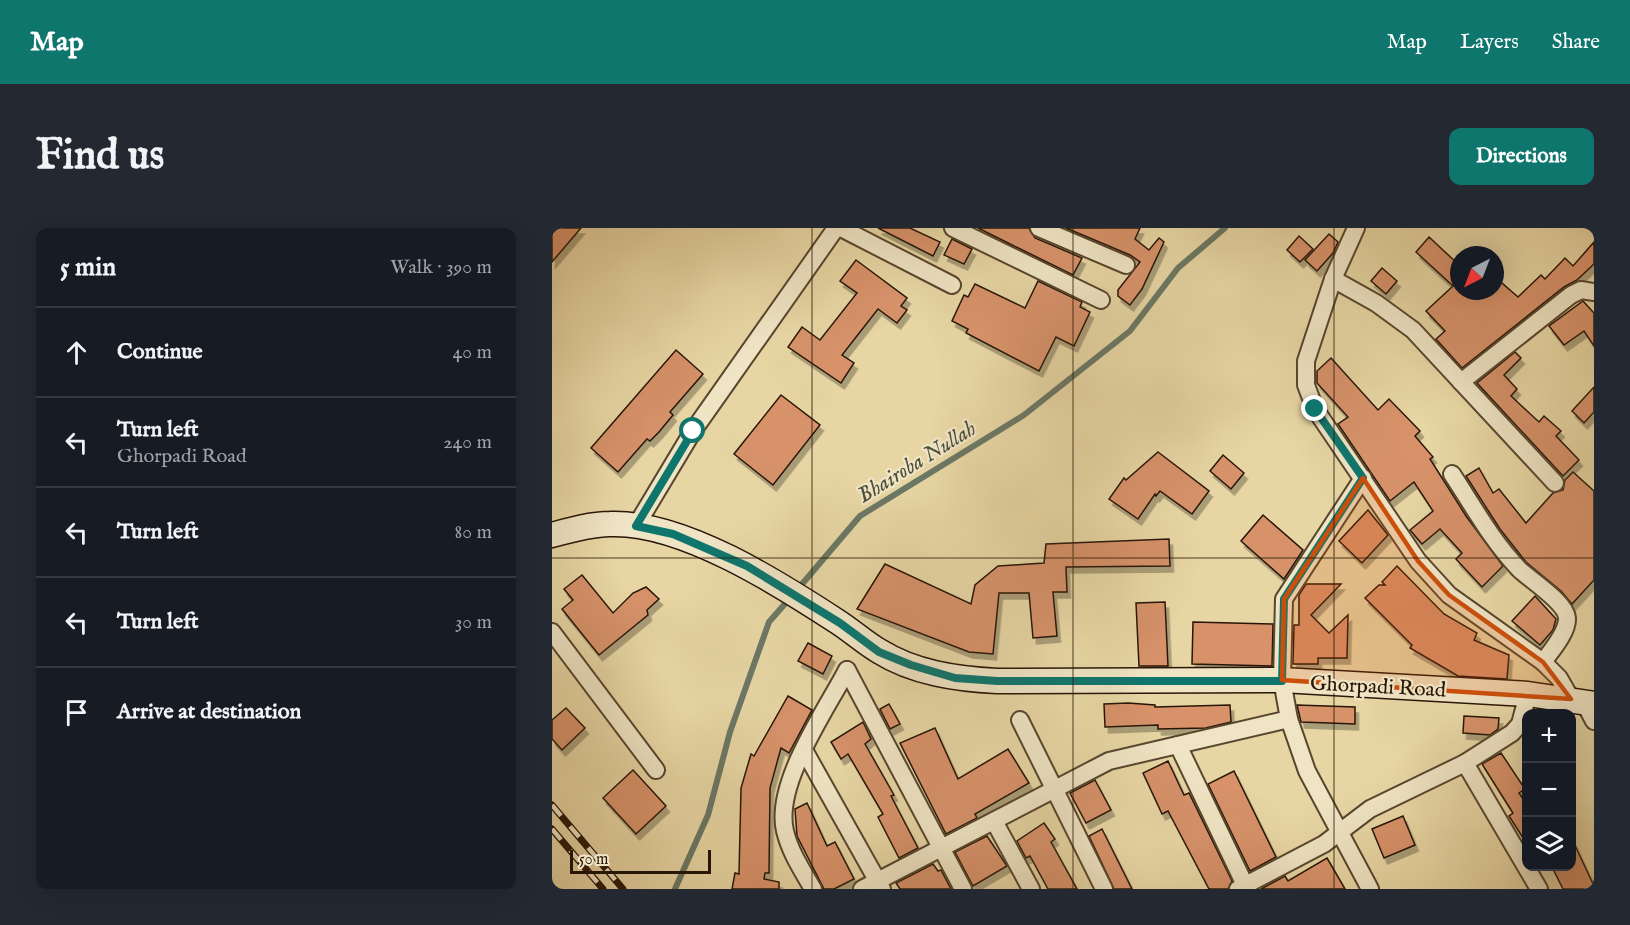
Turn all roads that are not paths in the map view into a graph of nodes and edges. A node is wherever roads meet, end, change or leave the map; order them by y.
1 (836, 228) edge
2 (841, 228) edge
3 (953, 228) edge
4 (1040, 228) edge
5 (1356, 228) edge
6 (1126, 265) dead end
7 (1334, 279) junction
8 (952, 285) dead end
9 (1594, 292) edge
10 (1101, 300) dead end
11 (1461, 382) junction
12 (1452, 474) dead end
13 (1363, 478) junction
14 (1555, 483) dead end
15 (636, 526) junction
16 (552, 535) edge
17 (552, 632) edge
18 (1543, 662) junction
19 (1282, 681) junction
20 (1528, 693) junction
21 (1586, 706) edge
22 (1288, 719) junction
23 (1020, 720) dead end
24 (1178, 745) junction
25 (804, 750) junction
26 (1465, 763) junction
27 (656, 770) dead end
28 (1057, 788) junction
29 (994, 820) junction
30 (1340, 832) junction
31 (941, 848) junction
32 (880, 885) edge
33 (1241, 887) edge
34 (813, 889) edge
35 (861, 889) edge
36 (963, 889) edge
37 (1031, 889) edge
38 (1104, 889) edge
39 (1370, 889) edge
40 (1539, 889) edge

1 - 15 street
2 - 8 street
3 - 10 street
4 - 6 street
5 - 7 street
7 - 11 street
7 - 13 street
9 - 11 street
11 - 14 street
12 - 18 street
13 - 18 street
13 - 19 street
15 - 16 main road, Ghorpadi Road
15 - 19 main road, Ghorpadi Road
17 - 27 street
18 - 21 street
19 - 20 main road, Ghorpadi Road
19 - 22 street
20 - 21 main road, Ghorpadi Road
20 - 26 street
22 - 24 street
22 - 30 street
23 - 28 street
24 - 28 street
24 - 33 street
25 - 31 street
25 - 32 street
25 - 34 street
26 - 30 street
26 - 40 street
28 - 29 street
28 - 38 street
29 - 31 street
29 - 37 street
30 - 33 street
30 - 39 street
31 - 32 street
31 - 36 street
32 - 35 street

